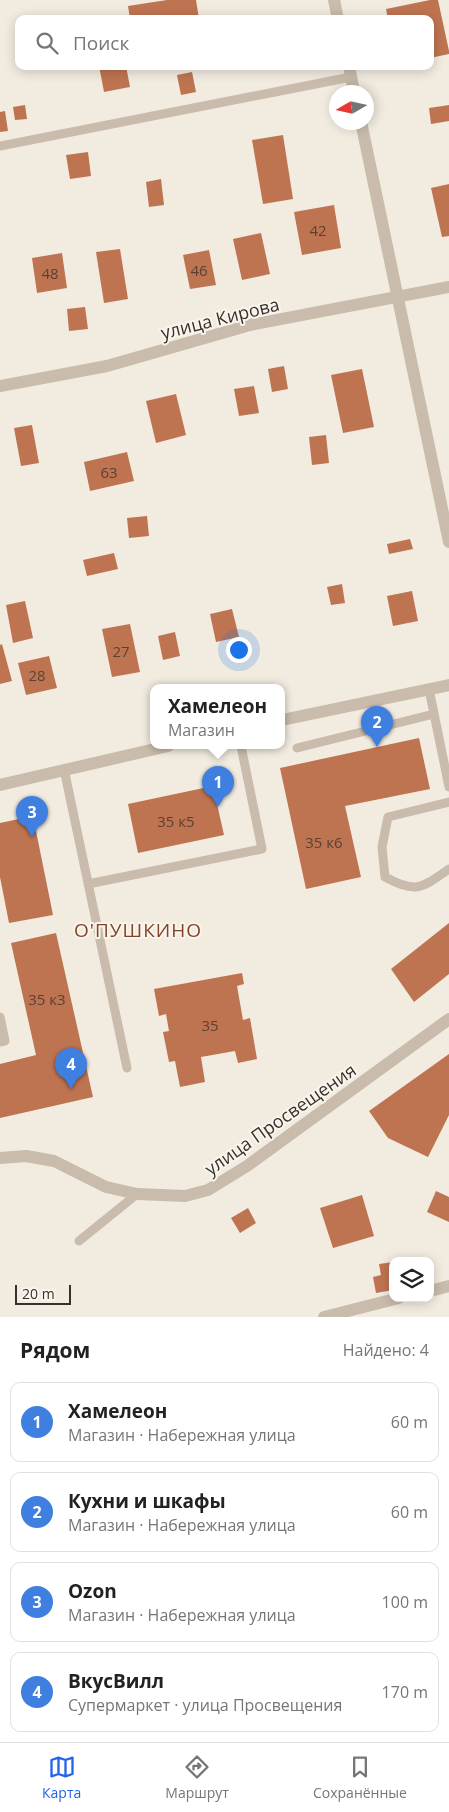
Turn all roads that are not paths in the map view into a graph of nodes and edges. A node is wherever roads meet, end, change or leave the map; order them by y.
1 (334, 0) edge
2 (337, 15) edge
3 (350, 71) edge
4 (353, 85) edge
5 (363, 130) edge
6 (0, 146) edge
7 (449, 287) edge
8 (396, 296) junction
9 (0, 386) edge
10 (449, 542) edge
11 (449, 685) edge
12 (429, 689) junction
13 (434, 714) junction
14 (285, 719) edge
15 (297, 748) dead end
16 (154, 749) edge
17 (242, 749) edge
18 (64, 769) junction
19 (0, 785) edge
20 (449, 787) edge
21 (449, 802) edge
22 (449, 870) edge
23 (88, 884) junction
24 (0, 1017) edge
25 (449, 1019) edge
26 (0, 1042) edge
27 (127, 1068) dead end
28 (0, 1158) edge
29 (137, 1194) junction
30 (78, 1241) dead end
31 (449, 1286) edge
32 (434, 1289) edge
33 (389, 1301) edge
34 (324, 1317) edge

1 - 2 street
3 - 4 street
3 - 6 lane
5 - 8 street
7 - 8 street, улица Кирова
8 - 9 street, улица Кирова
8 - 10 street
11 - 12 street
12 - 13 lane
12 - 14 street
13 - 15 lane
13 - 20 lane
16 - 18 street
17 - 23 lane
18 - 19 street
18 - 23 lane
21 - 22 lane
23 - 27 lane
24 - 26 lane
25 - 29 street, улица Просвещения
28 - 29 street, улица Просвещения
29 - 30 lane
31 - 32 street
33 - 34 street

